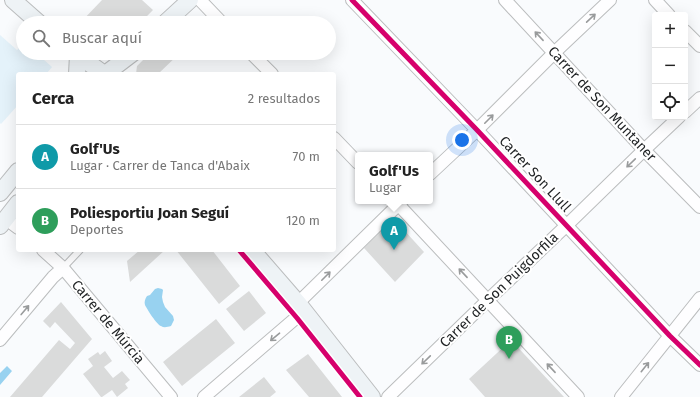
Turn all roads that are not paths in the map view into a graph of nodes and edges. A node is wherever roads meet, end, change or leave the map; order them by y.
1 (13, 0) edge
2 (190, 0) edge
3 (200, 0) edge
4 (352, 0) edge
5 (505, 0) edge
6 (610, 0) edge
7 (655, 0) edge
8 (666, 12) edge
9 (31, 16) edge
10 (173, 16) edge
11 (215, 16) edge
12 (688, 34) edge
13 (700, 46) edge
14 (555, 52) junction
15 (77, 60) edge
16 (85, 60) edge
17 (122, 60) edge
18 (130, 60) edge
19 (258, 60) edge
20 (77, 72) edge
21 (101, 72) edge
22 (104, 72) edge
23 (127, 72) edge
24 (270, 72) edge
25 (700, 98) edge
26 (688, 109) edge
27 (676, 120) edge
28 (477, 130) junction
29 (336, 140) edge
30 (644, 150) junction
31 (355, 160) edge
32 (433, 171) edge
33 (16, 173) edge
34 (0, 193) edge
35 (396, 204) edge
36 (400, 204) edge
37 (16, 207) edge
38 (700, 207) edge
39 (8, 224) edge
40 (567, 225) junction
41 (45, 252) edge
42 (78, 252) edge
43 (254, 252) edge
44 (63, 268) junction
45 (700, 298) edge
46 (488, 300) junction
47 (301, 307) junction
48 (670, 336) junction
49 (0, 340) edge
50 (700, 365) edge
51 (171, 397) edge
52 (204, 397) edge
53 (372, 397) edge
54 (388, 397) edge
55 (578, 397) edge
56 (621, 397) edge

1 - 9 street
2 - 10 street
3 - 11 street
4 - 28 street, Carrer Son Llull
14 -> 5 street, Carrer de Son Muntaner
14 -> 6 street
7 - 8 street
12 - 13 street
28 -> 14 street
14 - 30 street, Carrer de Son Muntaner
15 - 20 street
16 - 21 street
17 - 22 street
18 - 23 street
19 - 24 street
25 - 26 street
27 - 30 street, Carrer de Son Puigdorfila
28 - 32 street
28 - 40 street, Carrer Son Llull
29 - 31 street
30 - 38 street, Carrer de Son Muntaner
30 -> 40 street, Carrer de Son Puigdorfila
33 - 34 street
47 -> 35 street
46 -> 36 street
37 - 39 street
40 - 46 street, Carrer de Son Puigdorfila
40 - 48 street, Carrer Son Llull
41 - 44 street, Carrer de Múrcia
42 - 44 lane
43 - 47 street
49 -> 44 street
44 - 51 street, Carrer de Múrcia
45 - 48 street
46 -> 54 street, Carrer de Son Puigdorfila
55 -> 46 street
47 -> 52 street
47 - 53 street
48 - 50 street, Carrer Son Llull
56 -> 48 street

